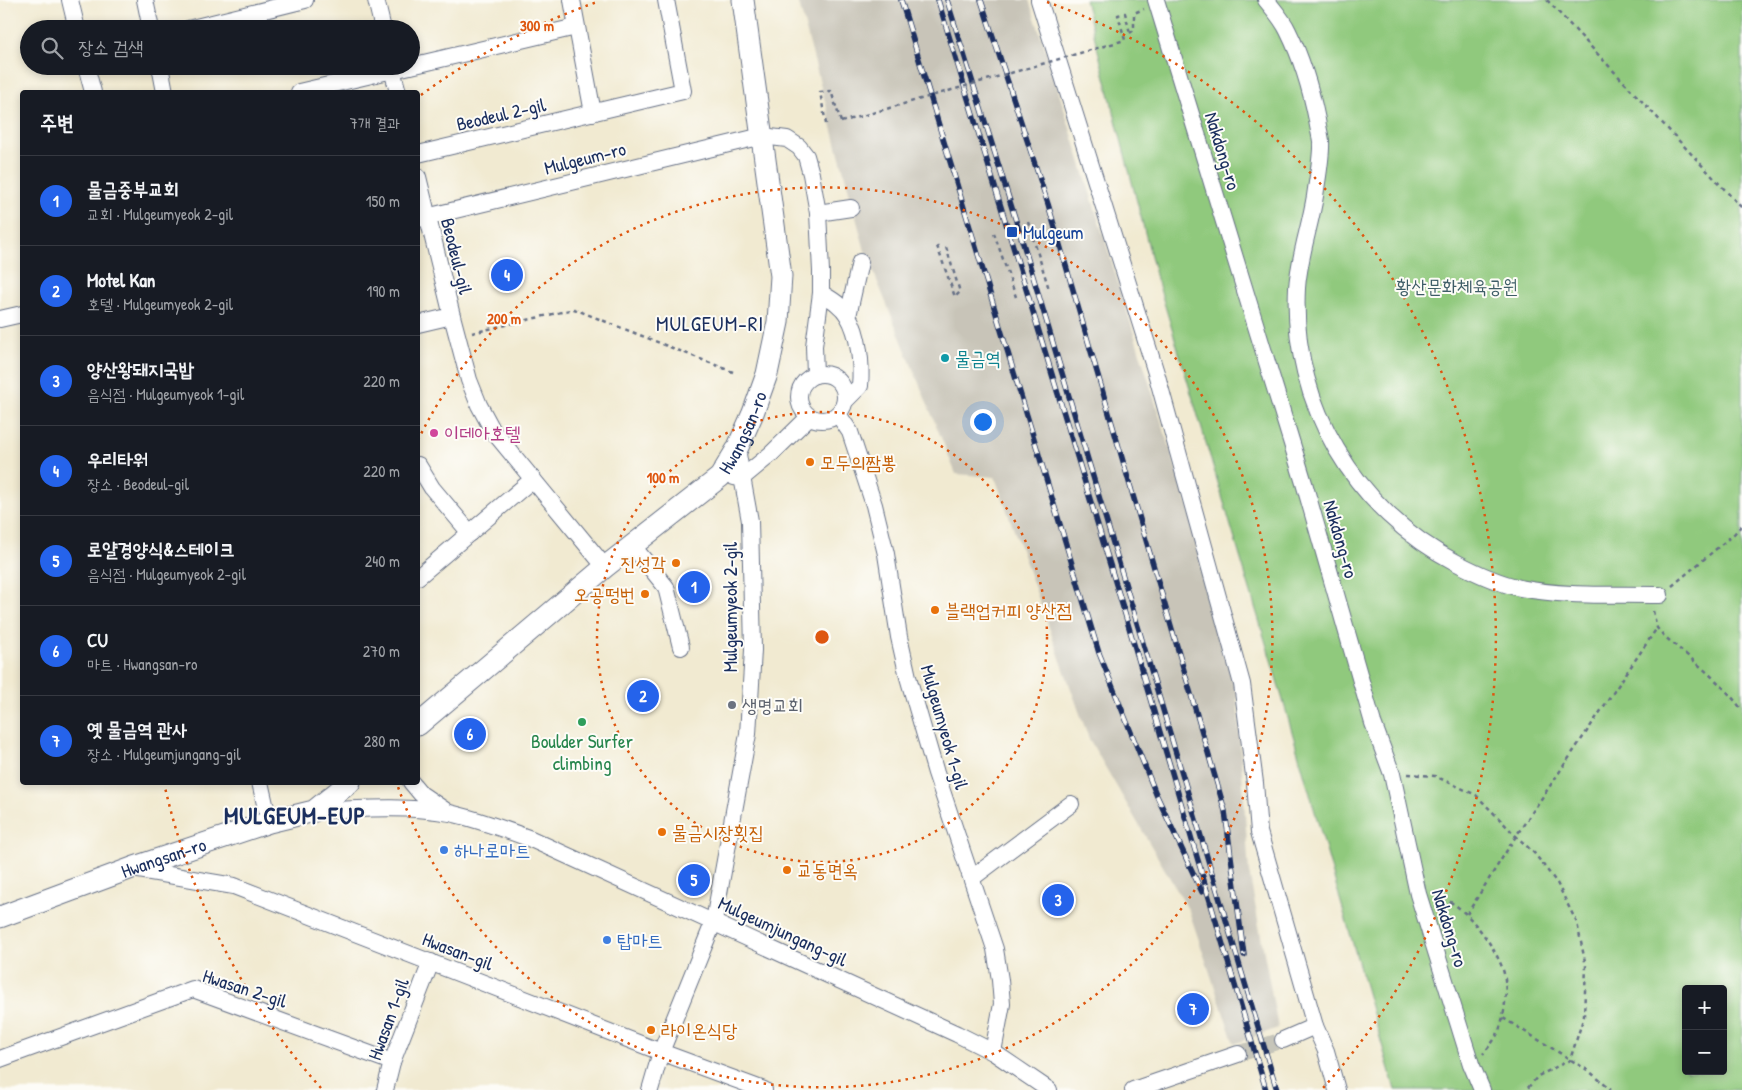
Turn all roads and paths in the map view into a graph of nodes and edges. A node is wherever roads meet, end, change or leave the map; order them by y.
1 (70, 0) edge
2 (144, 0) edge
3 (305, 0) edge
4 (376, 0) edge
5 (572, 0) edge
6 (666, 0) edge
7 (743, 0) edge
8 (1038, 0) edge
9 (1156, 0) edge
10 (1266, 0) edge
11 (1547, 0) edge
12 (75, 20) edge
13 (149, 20) edge
14 (224, 20) edge
15 (381, 20) edge
16 (576, 27) junction
17 (1130, 33) dead end
18 (420, 64) edge
19 (88, 75) edge
20 (162, 75) edge
21 (365, 75) edge
22 (394, 75) edge
23 (92, 90) edge
24 (165, 90) edge
25 (307, 90) edge
26 (398, 90) edge
27 (593, 113) junction
28 (826, 124) dead end
29 (762, 136) junction
30 (420, 154) edge
31 (420, 197) edge
32 (851, 208) dead end
33 (1742, 208) edge
34 (818, 213) junction
35 (422, 217) edge
36 (1028, 222) dead end
37 (994, 232) dead end
38 (937, 246) dead end
39 (946, 247) dead end
40 (860, 262) dead end
41 (1049, 289) dead end
42 (821, 293) junction
43 (1016, 297) dead end
44 (20, 314) edge
45 (452, 316) junction
46 (848, 316) junction
47 (0, 319) edge
48 (420, 324) edge
49 (458, 337) junction
50 (733, 372) dead end
51 (816, 375) junction
52 (841, 408) junction
53 (809, 417) junction
54 (738, 449) junction
55 (420, 468) edge
56 (720, 477) junction
57 (742, 478) junction
58 (533, 479) junction
59 (1742, 525) edge
60 (470, 533) junction
61 (632, 545) junction
62 (605, 567) junction
63 (420, 575) edge
64 (1660, 595) junction
65 (1658, 628) junction
66 (681, 647) dead end
67 (1742, 710) edge
68 (420, 724) edge
69 (1392, 774) junction
70 (261, 785) edge
71 (346, 785) edge
72 (414, 785) edge
73 (1071, 804) dead end
74 (314, 811) junction
75 (450, 814) junction
76 (269, 822) junction
77 (1516, 836) junction
78 (132, 868) junction
79 (972, 878) junction
80 (1418, 894) junction
81 (1466, 914) junction
82 (0, 917) edge
83 (714, 921) junction
84 (430, 962) junction
85 (1503, 1018) junction
86 (1315, 1026) junction
87 (1283, 1040) tunnel mouth
88 (661, 1052) junction
89 (993, 1052) junction
90 (1238, 1054) tunnel mouth
91 (0, 1059) edge
92 (1570, 1060) junction
93 (392, 1062) junction
94 (1471, 1064) junction
95 (385, 1090) edge
96 (650, 1090) edge
97 (764, 1090) edge
98 (1050, 1090) edge
99 (1133, 1090) edge
100 (1337, 1090) edge
101 (1482, 1090) edge
102 (1526, 1090) edge
103 (1611, 1090) edge

1 - 12 street
2 - 13 street
3 - 14 street
4 - 15 street
5 - 16 street
6 - 27 street, Beodeul 2-gil
7 - 29 main road, Hwangsan-ro
8 - 86 street
9 - 69 street, Nakdong-ro
10 - 64 street
11 - 33 path
16 - 18 street
16 - 27 street
17 - 28 path, bridge
19 - 23 street
20 - 24 street
21 - 25 street
22 - 26 street
27 - 30 street, Beodeul 2-gil
29 - 34 street
29 - 35 street, Mulgeum-ro
29 - 54 main road, Hwangsan-ro
31 - 35 street, Beodeul-gil
32 - 34 street
34 - 42 street
35 - 45 street, Beodeul-gil
36 - 41 path
37 - 43 path
38 - 39 path
40 - 46 street
42 - 46 street
42 - 51 street
44 - 47 street
45 - 48 street
45 - 49 street, Beodeul-gil
46 - 52 street
49 - 50 path
49 - 58 street, Beodeul-gil
51 - 52 street
51 - 53 street
52 - 53 street
52 - 79 street, Mulgeumyeok 1-gil
53 - 57 street
54 - 56 main road, Hwangsan-ro
54 - 57 street, Mulgeumyeok 2-gil
55 - 60 street
56 - 57 street
56 - 61 main road, Hwangsan-ro
57 - 83 street, Mulgeumyeok 2-gil
58 - 60 street
58 - 62 street, Beodeul-gil
59 - 64 path
60 - 63 street
61 - 62 main road, Hwangsan-ro
61 - 66 street
62 - 68 main road, Hwangsan-ro
64 - 65 path
65 - 67 path
65 - 77 path
69 - 77 path
69 - 80 street, Nakdong-ro
70 - 76 street
71 - 74 main road, Hwangsan-ro
72 - 75 street
73 - 79 street
74 - 75 street, Mulgeumjungang-gil
74 - 76 main road, Hwangsan-ro
75 - 83 street, Mulgeumjungang-gil
76 - 78 main road, Hwangsan-ro
77 - 81 path
77 - 92 path
78 - 82 main road, Hwangsan-ro
78 - 84 street, Hwasan-gil
79 - 89 street, Mulgeumyeok 1-gil
80 - 81 path
80 - 94 street, Nakdong-ro
81 - 85 path
83 - 88 street, Mulgeumyeok 2-gil
83 - 89 street, Mulgeumjungang-gil
84 - 88 street, Hwasan-gil
84 - 93 street, Hwasan 1-gil
85 - 92 path
85 - 94 path
86 - 87 street
86 - 100 street
88 - 96 street, Mulgeumyeok 2-gil
88 - 97 street, Hwasan-gil
89 - 98 street, Mulgeumjungang-gil
90 - 99 street
91 - 93 street, Hwasan 2-gil
92 - 102 path
92 - 103 path
93 - 95 street, Hwasan 1-gil
94 - 101 street, Nakdong-ro

